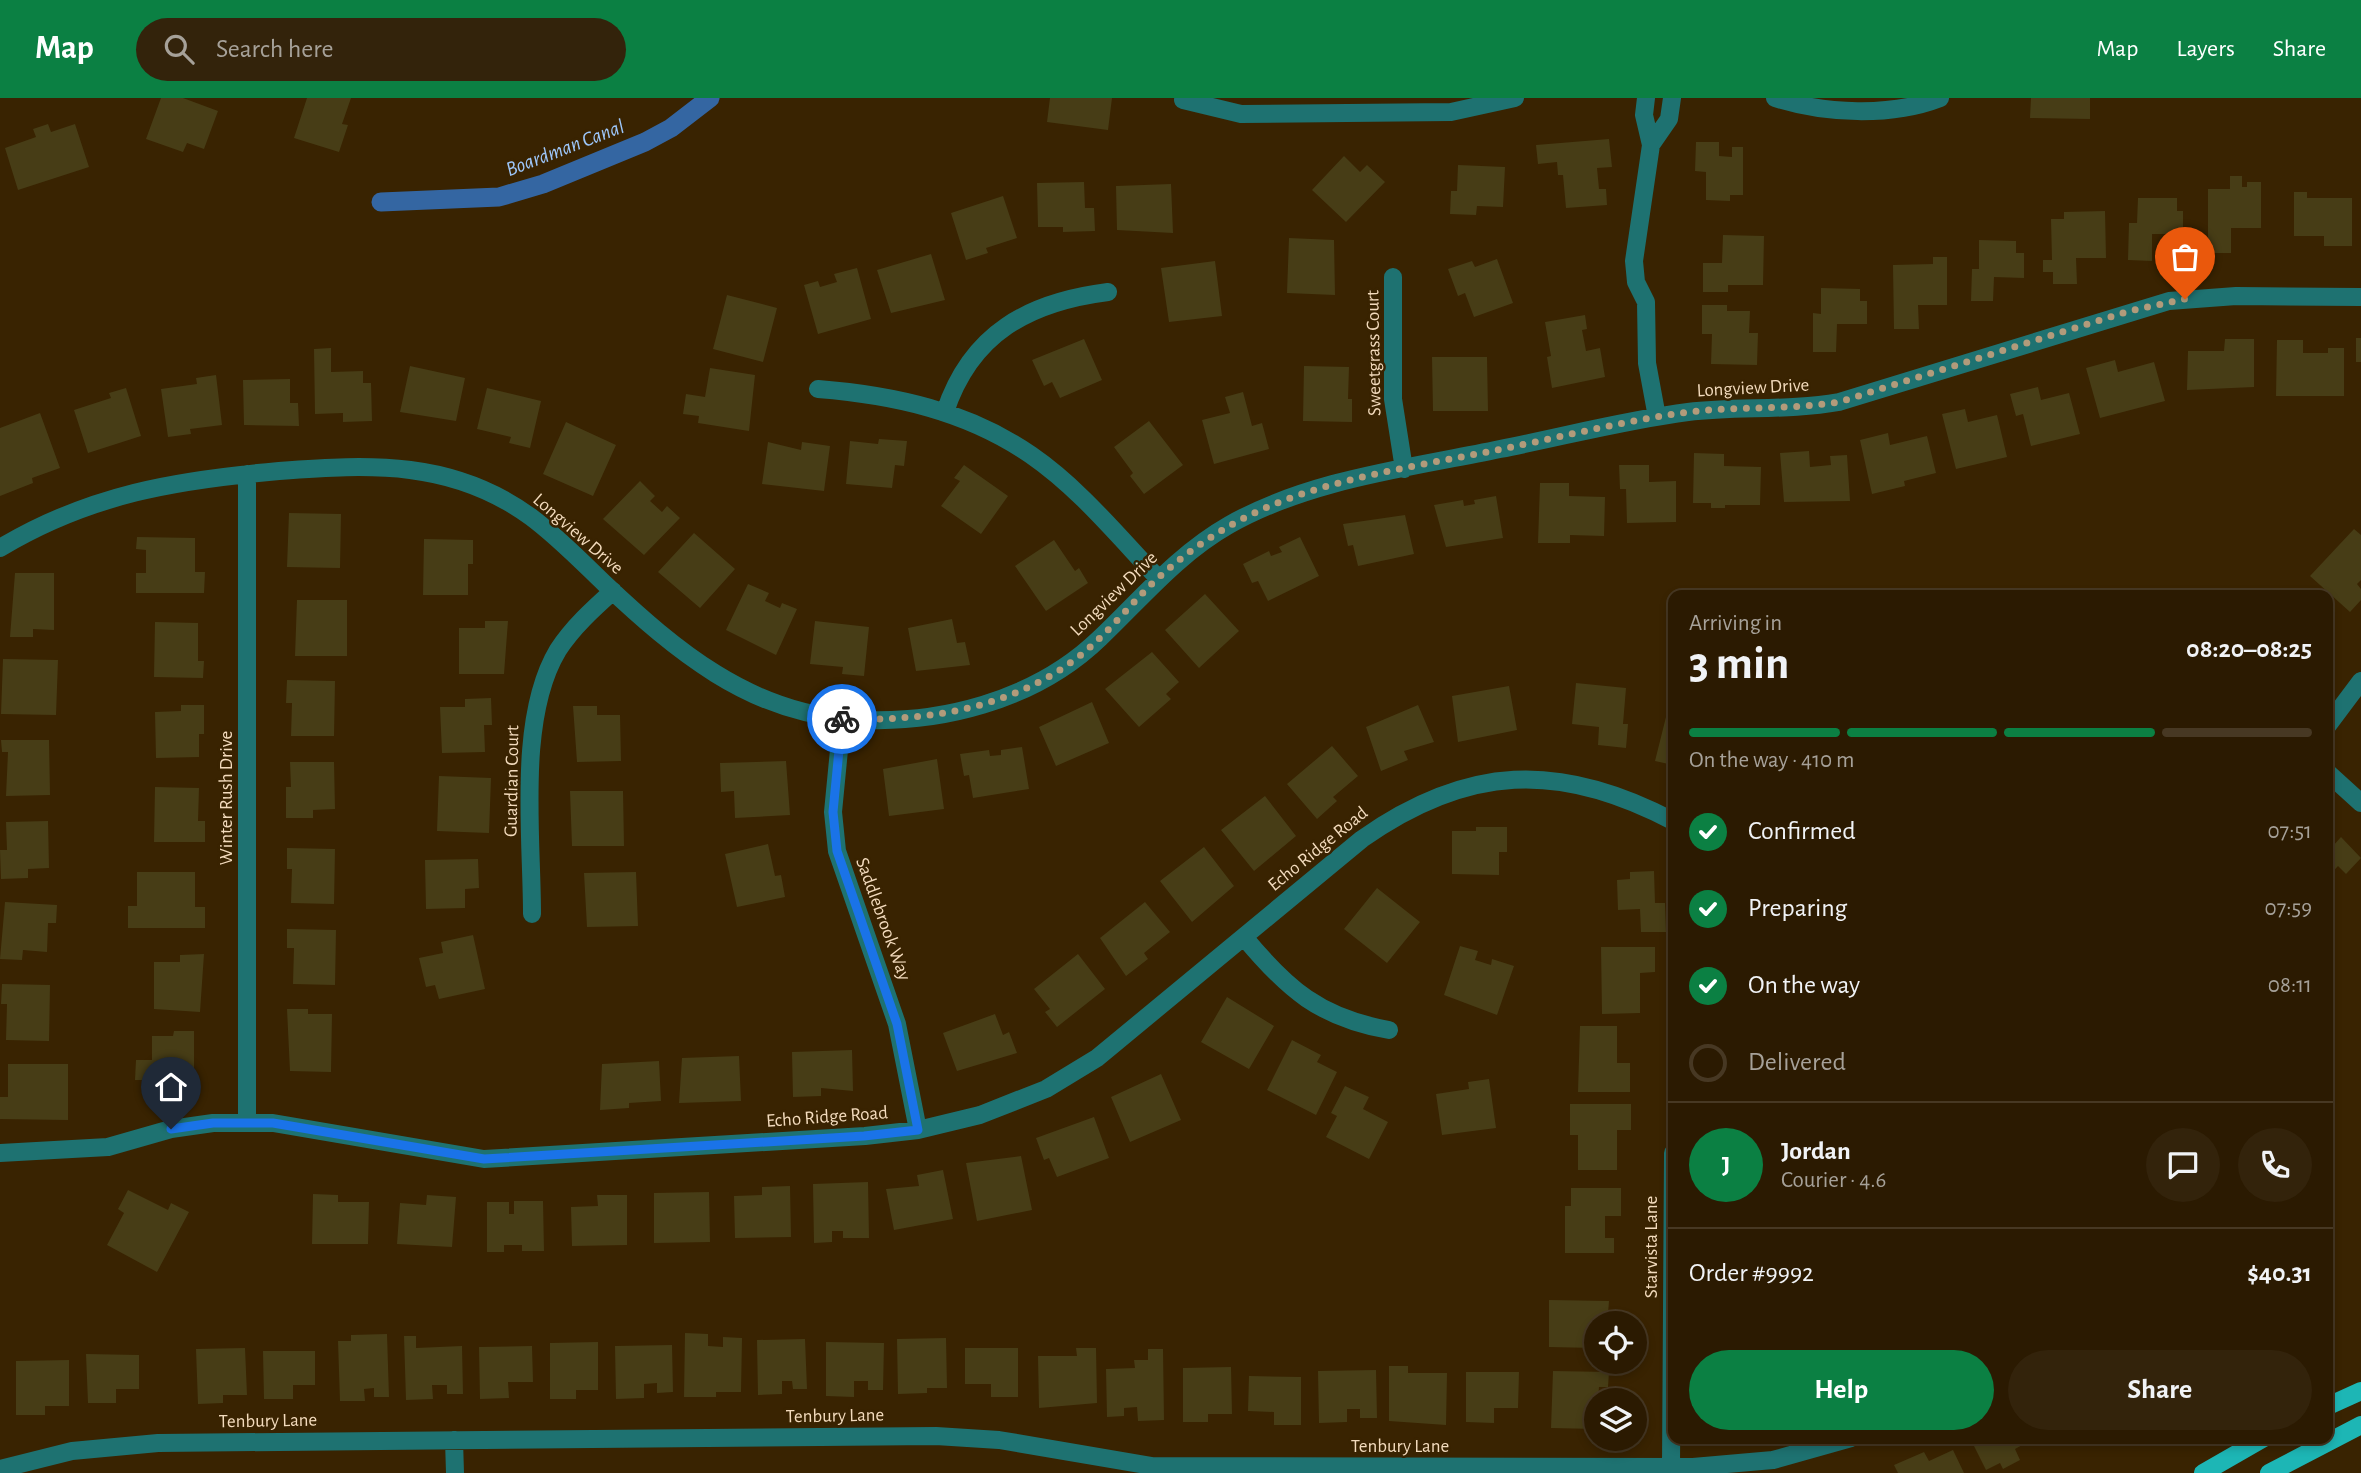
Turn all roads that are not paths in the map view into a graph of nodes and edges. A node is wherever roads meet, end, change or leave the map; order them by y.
1 (1515, 98) edge
2 (1775, 98) edge
3 (1940, 98) edge
4 (1183, 100) dead end
5 (1646, 101) edge
6 (1672, 103) edge
7 (1651, 145) junction
8 (1393, 277) dead end
9 (1108, 292) dead end
10 (2361, 297) edge
11 (818, 389) dead end
12 (945, 412) junction
13 (1657, 417) junction
14 (1404, 469) junction
15 (247, 474) junction
16 (0, 548) edge
17 (1158, 578) junction
18 (612, 591) junction
19 (2361, 681) edge
20 (2333, 717) edge
21 (842, 719) junction
22 (2333, 778) edge
23 (2361, 803) edge
24 (1668, 818) edge
25 (532, 914) dead end
26 (1244, 937) junction
27 (1389, 1030) dead end
28 (247, 1122) junction
29 (918, 1130) junction
30 (0, 1153) edge
31 (2361, 1391) edge
32 (2333, 1404) edge
33 (2361, 1425) edge
34 (454, 1440) junction
35 (2333, 1440) edge
36 (1671, 1444) edge
37 (1830, 1444) edge
38 (2254, 1444) edge
39 (2325, 1444) edge
40 (1671, 1467) junction
41 (0, 1469) edge
42 (1293, 1470) edge
43 (455, 1473) edge
44 (2203, 1473) edge
45 (2269, 1473) edge

1 - 4 street
2 - 3 street
5 - 6 street
5 - 7 street
6 - 7 street
7 - 13 street
8 - 14 street, Sweetgrass Court
9 - 12 street
10 - 13 street, Longview Drive
11 - 12 street
12 - 17 street
13 - 14 street, Longview Drive
14 - 17 street, Longview Drive
15 - 16 street, Longview Drive
15 - 18 street, Longview Drive
15 - 28 street, Winter Rush Drive
17 - 21 street, Longview Drive
18 - 21 street, Longview Drive
18 - 25 street, Guardian Court
19 - 20 street
21 - 29 street, Saddlebrook Way
22 - 23 street
24 - 26 street, Echo Ridge Road
26 - 27 street
26 - 29 street, Echo Ridge Road
28 - 29 street, Echo Ridge Road
28 - 30 street, Echo Ridge Road
31 - 32 main road
33 - 35 main road
34 - 41 street, Tenbury Lane
34 - 42 street, Tenbury Lane
34 - 43 street
36 - 40 street, Starvista Lane
37 - 40 street, Tenbury Lane
38 - 44 main road
39 - 45 main road
40 - 42 street, Tenbury Lane

